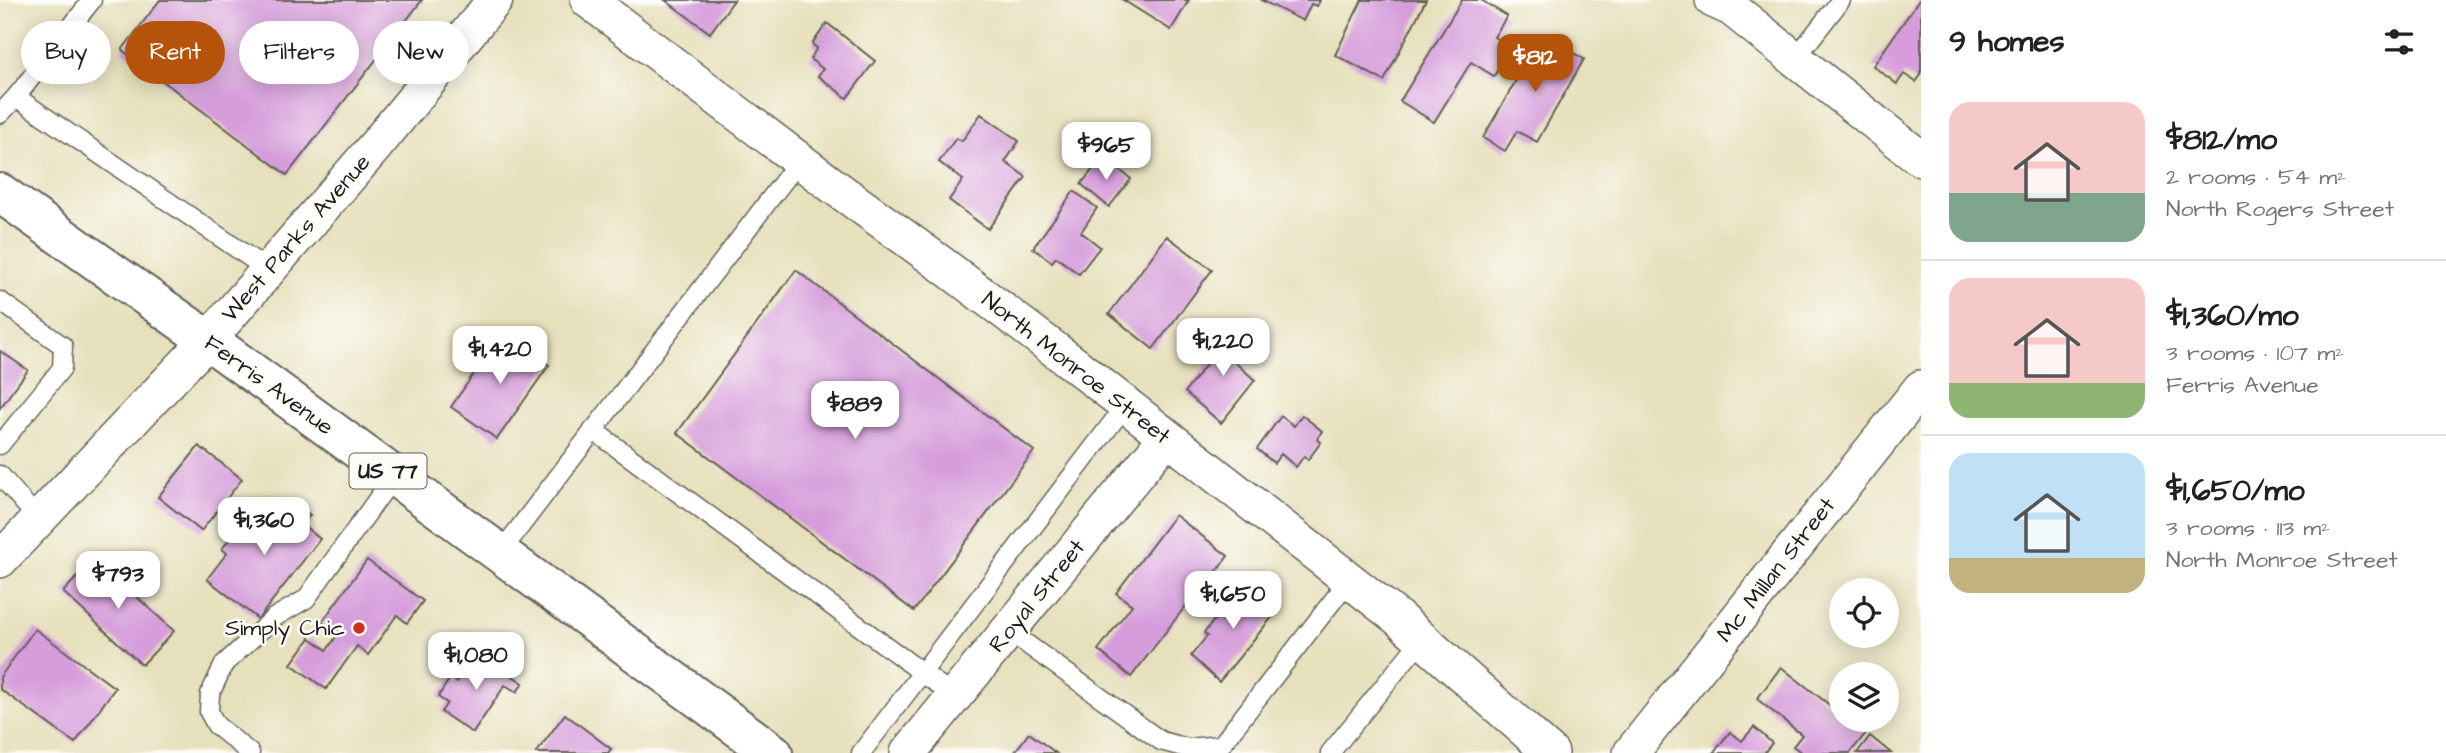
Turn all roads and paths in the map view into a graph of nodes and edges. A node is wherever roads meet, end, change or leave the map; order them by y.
1 (92, 0) edge
2 (495, 0) edge
3 (588, 0) edge
4 (1841, 0) edge
5 (1721, 2) edge
6 (1795, 59) junction
7 (16, 97) junction
8 (0, 114) edge
9 (1921, 159) edge
10 (799, 161) junction
11 (0, 192) edge
12 (268, 270) junction
13 (0, 301) edge
14 (208, 340) junction
15 (1921, 388) edge
16 (1125, 406) junction
17 (593, 430) junction
18 (1166, 438) junction
19 (0, 445) edge
20 (0, 475) edge
21 (394, 476) junction
22 (38, 519) junction
23 (500, 553) junction
24 (0, 560) edge
25 (1349, 580) junction
26 (1010, 632) junction
27 (1422, 639) junction
28 (923, 673) junction
29 (954, 696) junction
30 (1222, 749) edge
31 (250, 753) edge
32 (773, 753) edge
33 (861, 753) edge
34 (908, 753) edge
35 (1330, 753) edge
36 (1551, 753) edge
37 (1631, 753) edge

1 - 7 lane
2 - 12 street, West Parks Avenue
3 - 10 street, North Monroe Street
4 - 6 lane
5 - 6 street
6 - 9 street
7 - 8 lane
7 - 12 lane
10 - 16 street, North Monroe Street
10 - 17 lane
11 - 14 main road, Ferris Avenue / US 77
12 - 14 street, West Parks Avenue
13 - 19 lane
14 - 21 main road, Ferris Avenue / US 77
14 - 22 street, West Parks Avenue
15 - 37 street, Mc Millan Street
16 - 18 street, North Monroe Street
16 - 28 lane
17 - 23 lane
17 - 28 lane
18 - 25 street, North Monroe Street
18 - 26 street, Royal Street
20 - 22 lane
21 - 23 main road, Ferris Avenue / US 77
21 - 31 lane
22 - 24 street, West Parks Avenue
23 - 32 main road, Ferris Avenue / US 77
25 - 27 street, North Monroe Street
25 - 30 lane
26 - 29 street, Royal Street
26 - 30 lane
27 - 35 lane
27 - 36 street, North Monroe Street
28 - 29 lane
28 - 33 lane
29 - 34 street, Royal Street

